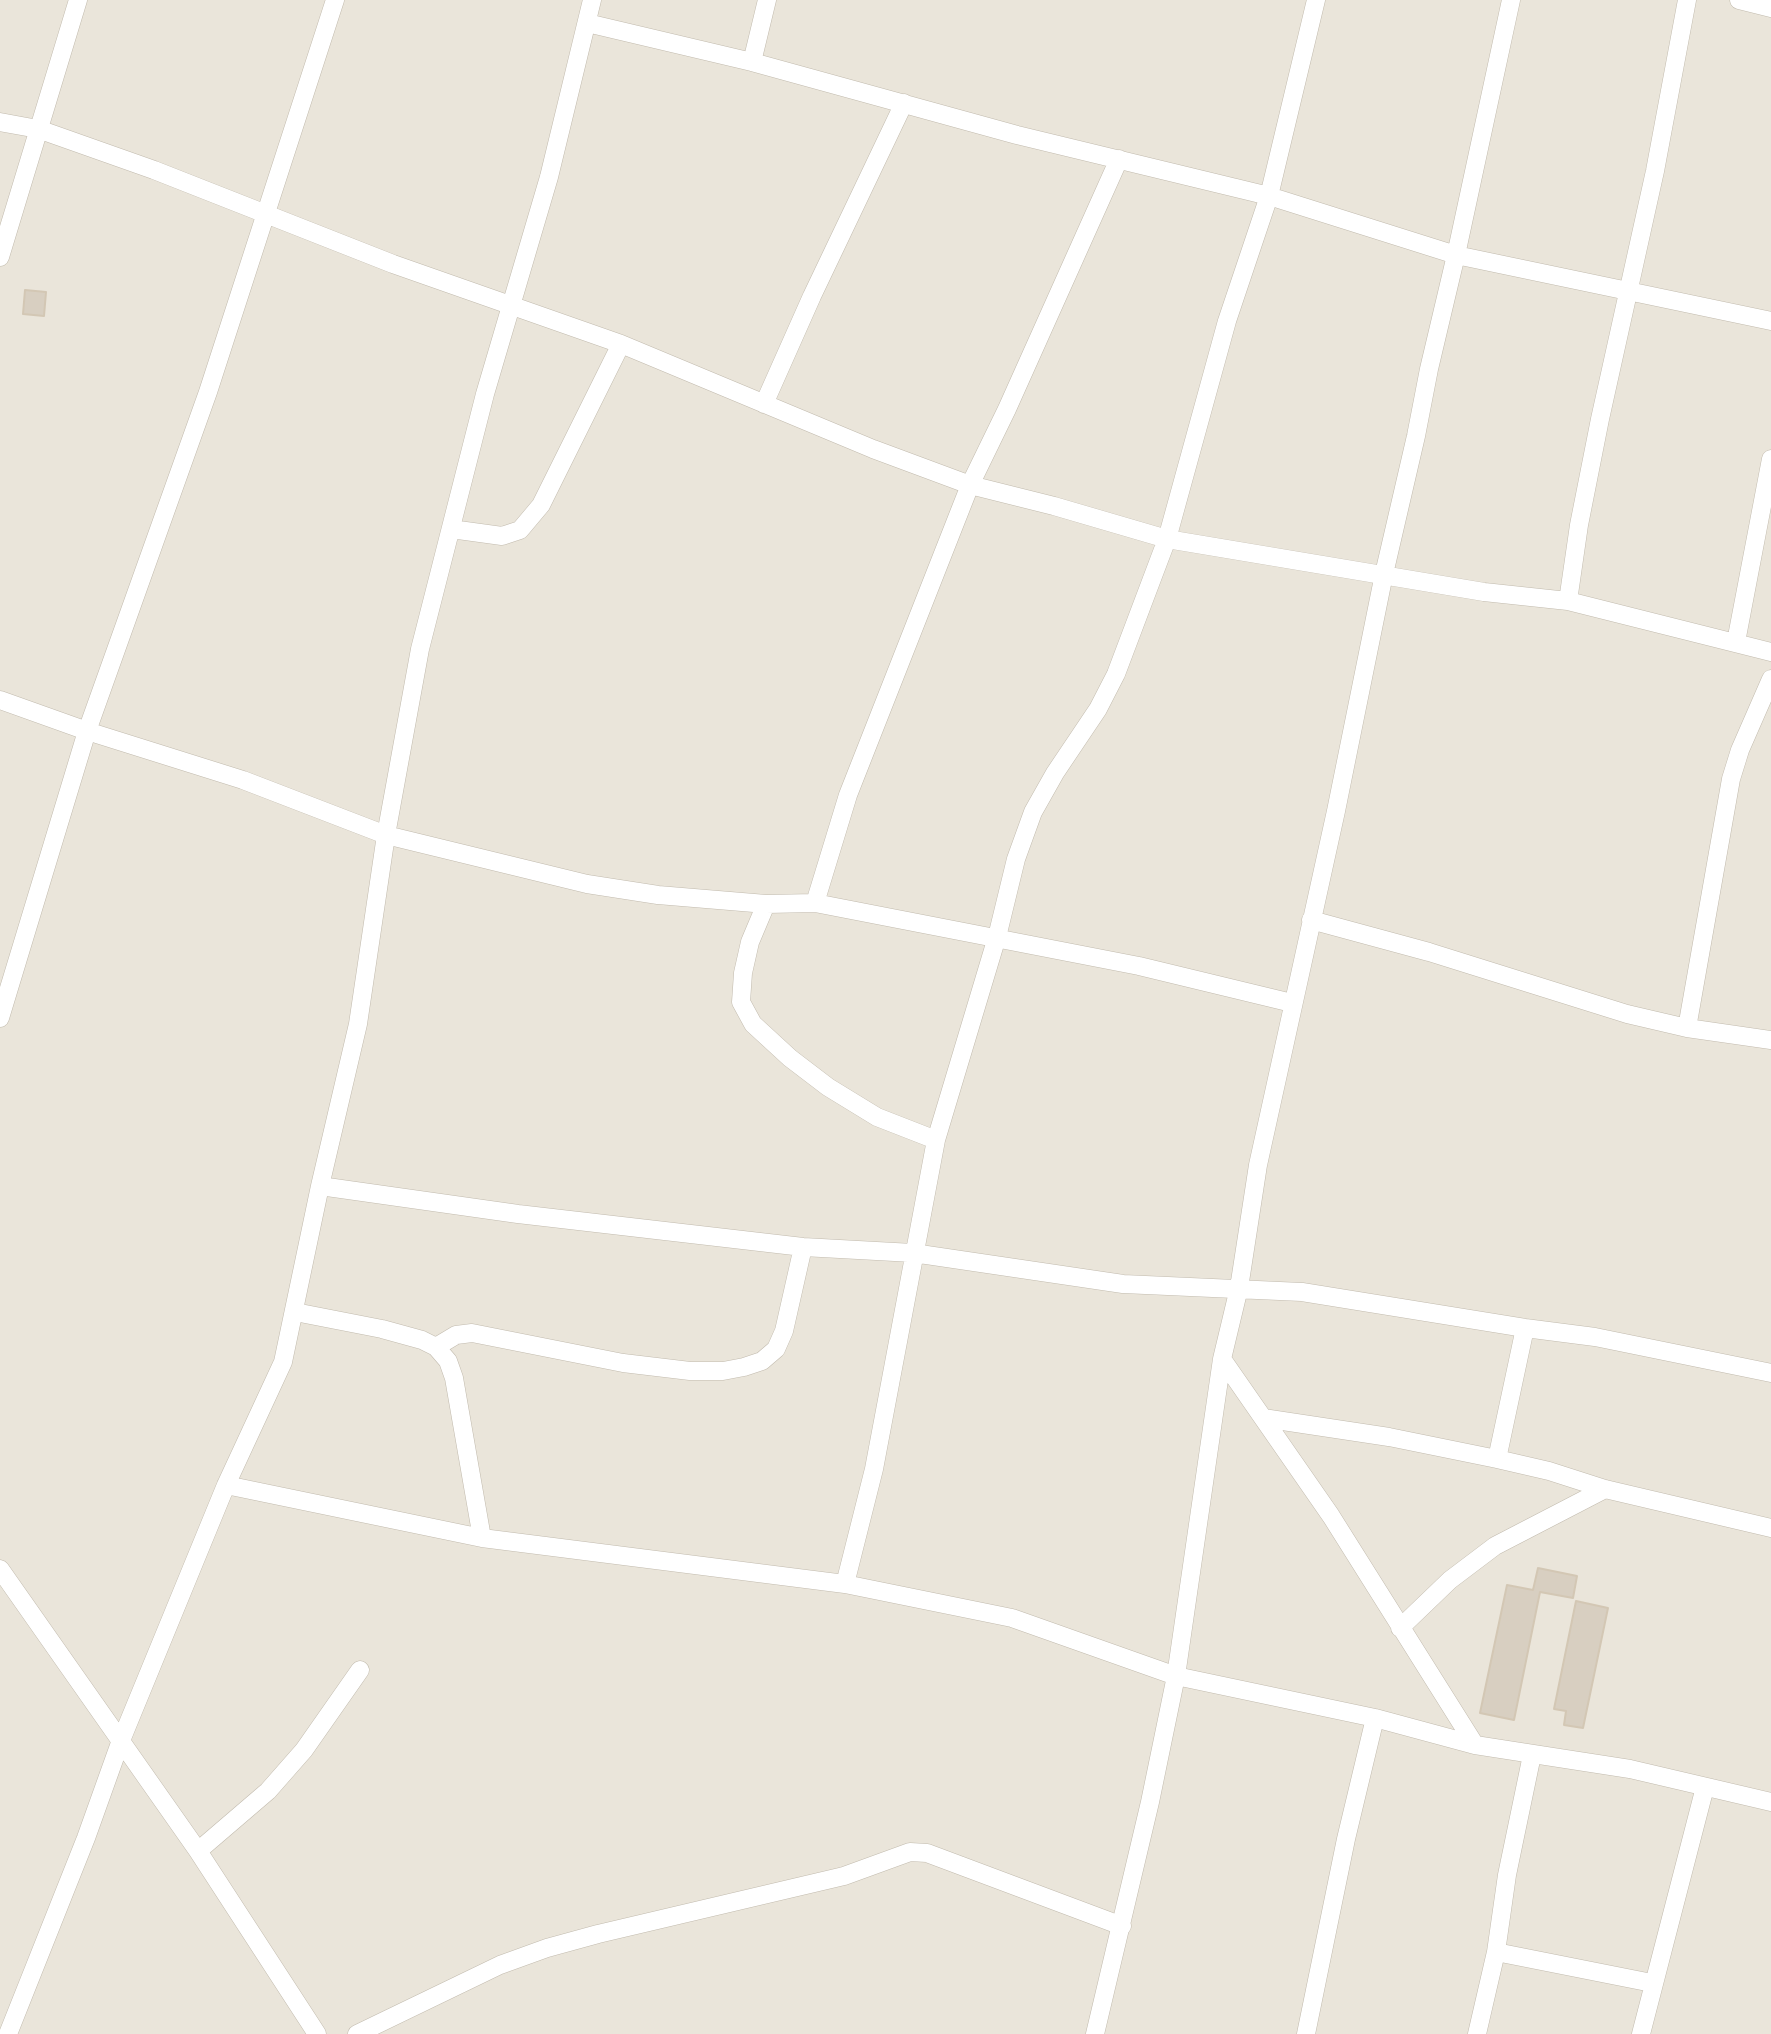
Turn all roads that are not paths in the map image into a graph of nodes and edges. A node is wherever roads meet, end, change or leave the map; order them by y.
1 (78, 0) edge
2 (335, 0) edge
3 (592, 0) edge
4 (767, 0) edge
5 (1316, 0) edge
6 (1511, 0) edge
7 (1687, 0) edge
8 (1740, 0) edge
9 (1771, 8) edge
10 (587, 23) junction
11 (752, 62) junction
12 (904, 103) junction
13 (0, 122) edge
14 (38, 129) junction
15 (1119, 159) junction
16 (1269, 196) junction
17 (265, 214) junction
18 (1456, 255) junction
19 (0, 257) edge
20 (1628, 291) junction
21 (509, 306) junction
22 (1771, 321) edge
23 (621, 344) junction
24 (764, 404) junction
25 (1771, 459) edge
26 (970, 485) junction
27 (451, 528) junction
28 (1167, 539) junction
29 (1384, 574) junction
30 (1568, 601) junction
31 (1736, 642) junction
32 (1771, 652) edge
33 (1771, 679) edge
34 (0, 700) edge
35 (87, 731) junction
36 (386, 835) junction
37 (815, 903) junction
38 (766, 904) junction
39 (1311, 920) junction
40 (997, 937) junction
41 (1292, 1003) junction
42 (0, 1018) edge
43 (1687, 1028) junction
44 (1771, 1041) edge
45 (936, 1140) junction
46 (320, 1186) junction
47 (803, 1247) junction
48 (914, 1253) junction
49 (1240, 1288) junction
50 (295, 1312) junction
51 (1525, 1328) junction
52 (436, 1347) junction
53 (1222, 1359) junction
54 (1771, 1373) edge
55 (1263, 1418) junction
56 (1496, 1459) junction
57 (226, 1485) junction
58 (1605, 1489) junction
59 (1771, 1528) edge
60 (482, 1538) junction
61 (0, 1569) edge
62 (845, 1584) junction
63 (1400, 1628) junction
64 (360, 1670) dead end
65 (1176, 1676) junction
66 (1375, 1718) junction
67 (120, 1743) junction
68 (1475, 1745) junction
69 (1532, 1755) junction
70 (1705, 1787) junction
71 (1771, 1802) edge
72 (198, 1851) junction
73 (1122, 1926) junction
74 (1496, 1952) junction
75 (1652, 1983) junction
76 (8, 2034) edge
77 (317, 2034) edge
78 (357, 2034) edge
79 (1095, 2034) edge
80 (1306, 2034) edge
81 (1478, 2034) edge
82 (1641, 2034) edge

1 - 14 street
2 - 17 street
3 - 10 street
4 - 11 street
5 - 16 street
6 - 18 street
7 - 20 street
8 - 9 street
10 - 11 street
10 - 21 street
11 - 12 street
12 - 15 street
12 - 24 street
13 - 14 street
14 - 17 street
14 - 19 street
15 - 16 street
15 - 26 street
16 - 18 street
16 - 28 street
17 - 21 street
17 - 35 street
18 - 20 street
18 - 29 street
20 - 22 street
20 - 30 street
21 - 23 street
21 - 27 street
23 - 24 street
23 - 27 street
24 - 26 street
25 - 31 street
26 - 28 street
26 - 37 street
27 - 36 street
28 - 29 street
28 - 40 street
29 - 30 street
29 - 39 street
30 - 31 street
31 - 32 street
33 - 43 street
34 - 35 street
35 - 36 street
35 - 42 street
36 - 38 street
36 - 46 street
37 - 38 street
37 - 40 street
38 - 45 street
39 - 41 street
39 - 43 street
40 - 41 street
40 - 45 street
41 - 49 street
43 - 44 street
45 - 48 street
46 - 47 street
46 - 50 street
47 - 48 street
47 - 52 street
48 - 49 street
48 - 62 street
49 - 51 street
49 - 53 street
50 - 52 street
50 - 57 street
51 - 54 street
51 - 56 street
52 - 60 street
53 - 55 street
53 - 65 street
55 - 56 street
55 - 63 street
56 - 58 street
57 - 60 street
57 - 67 street
58 - 59 street
58 - 63 street
60 - 62 street
61 - 67 street
62 - 65 street
63 - 68 street
64 - 72 street
65 - 66 street
65 - 73 street
66 - 68 street
66 - 80 street
67 - 72 street
67 - 76 street
68 - 69 street
69 - 70 street
69 - 74 street
70 - 71 street
70 - 75 street
72 - 77 street
73 - 78 street
73 - 79 street
74 - 75 street
74 - 81 street
75 - 82 street

